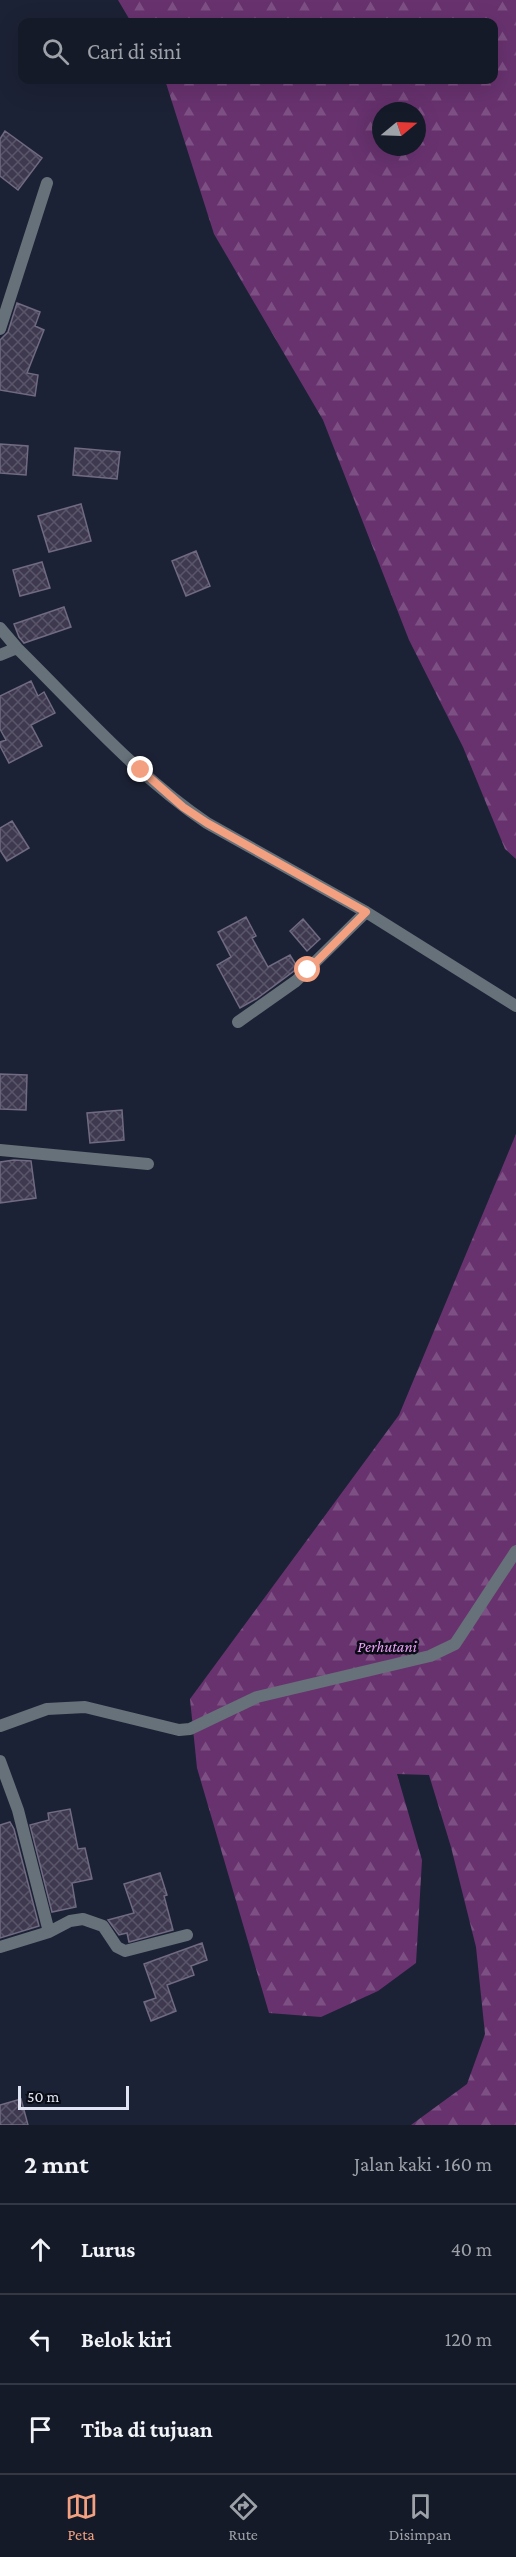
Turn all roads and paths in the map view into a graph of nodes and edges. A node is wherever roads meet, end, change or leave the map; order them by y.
1 (47, 183) dead end
2 (0, 329) edge
3 (0, 628) edge
4 (17, 648) junction
5 (0, 655) edge
6 (366, 912) junction
7 (516, 1006) edge
8 (238, 1022) dead end
9 (0, 1150) edge
10 (148, 1164) dead end
11 (516, 1551) edge
12 (0, 1726) edge
13 (0, 1761) edge
14 (49, 1932) junction
15 (187, 1935) dead end
16 (0, 1947) edge

1 - 2 street
3 - 4 street
4 - 5 street
4 - 6 street
6 - 7 street
6 - 8 street
9 - 10 street
11 - 12 street
13 - 14 street
14 - 15 street
14 - 16 street

